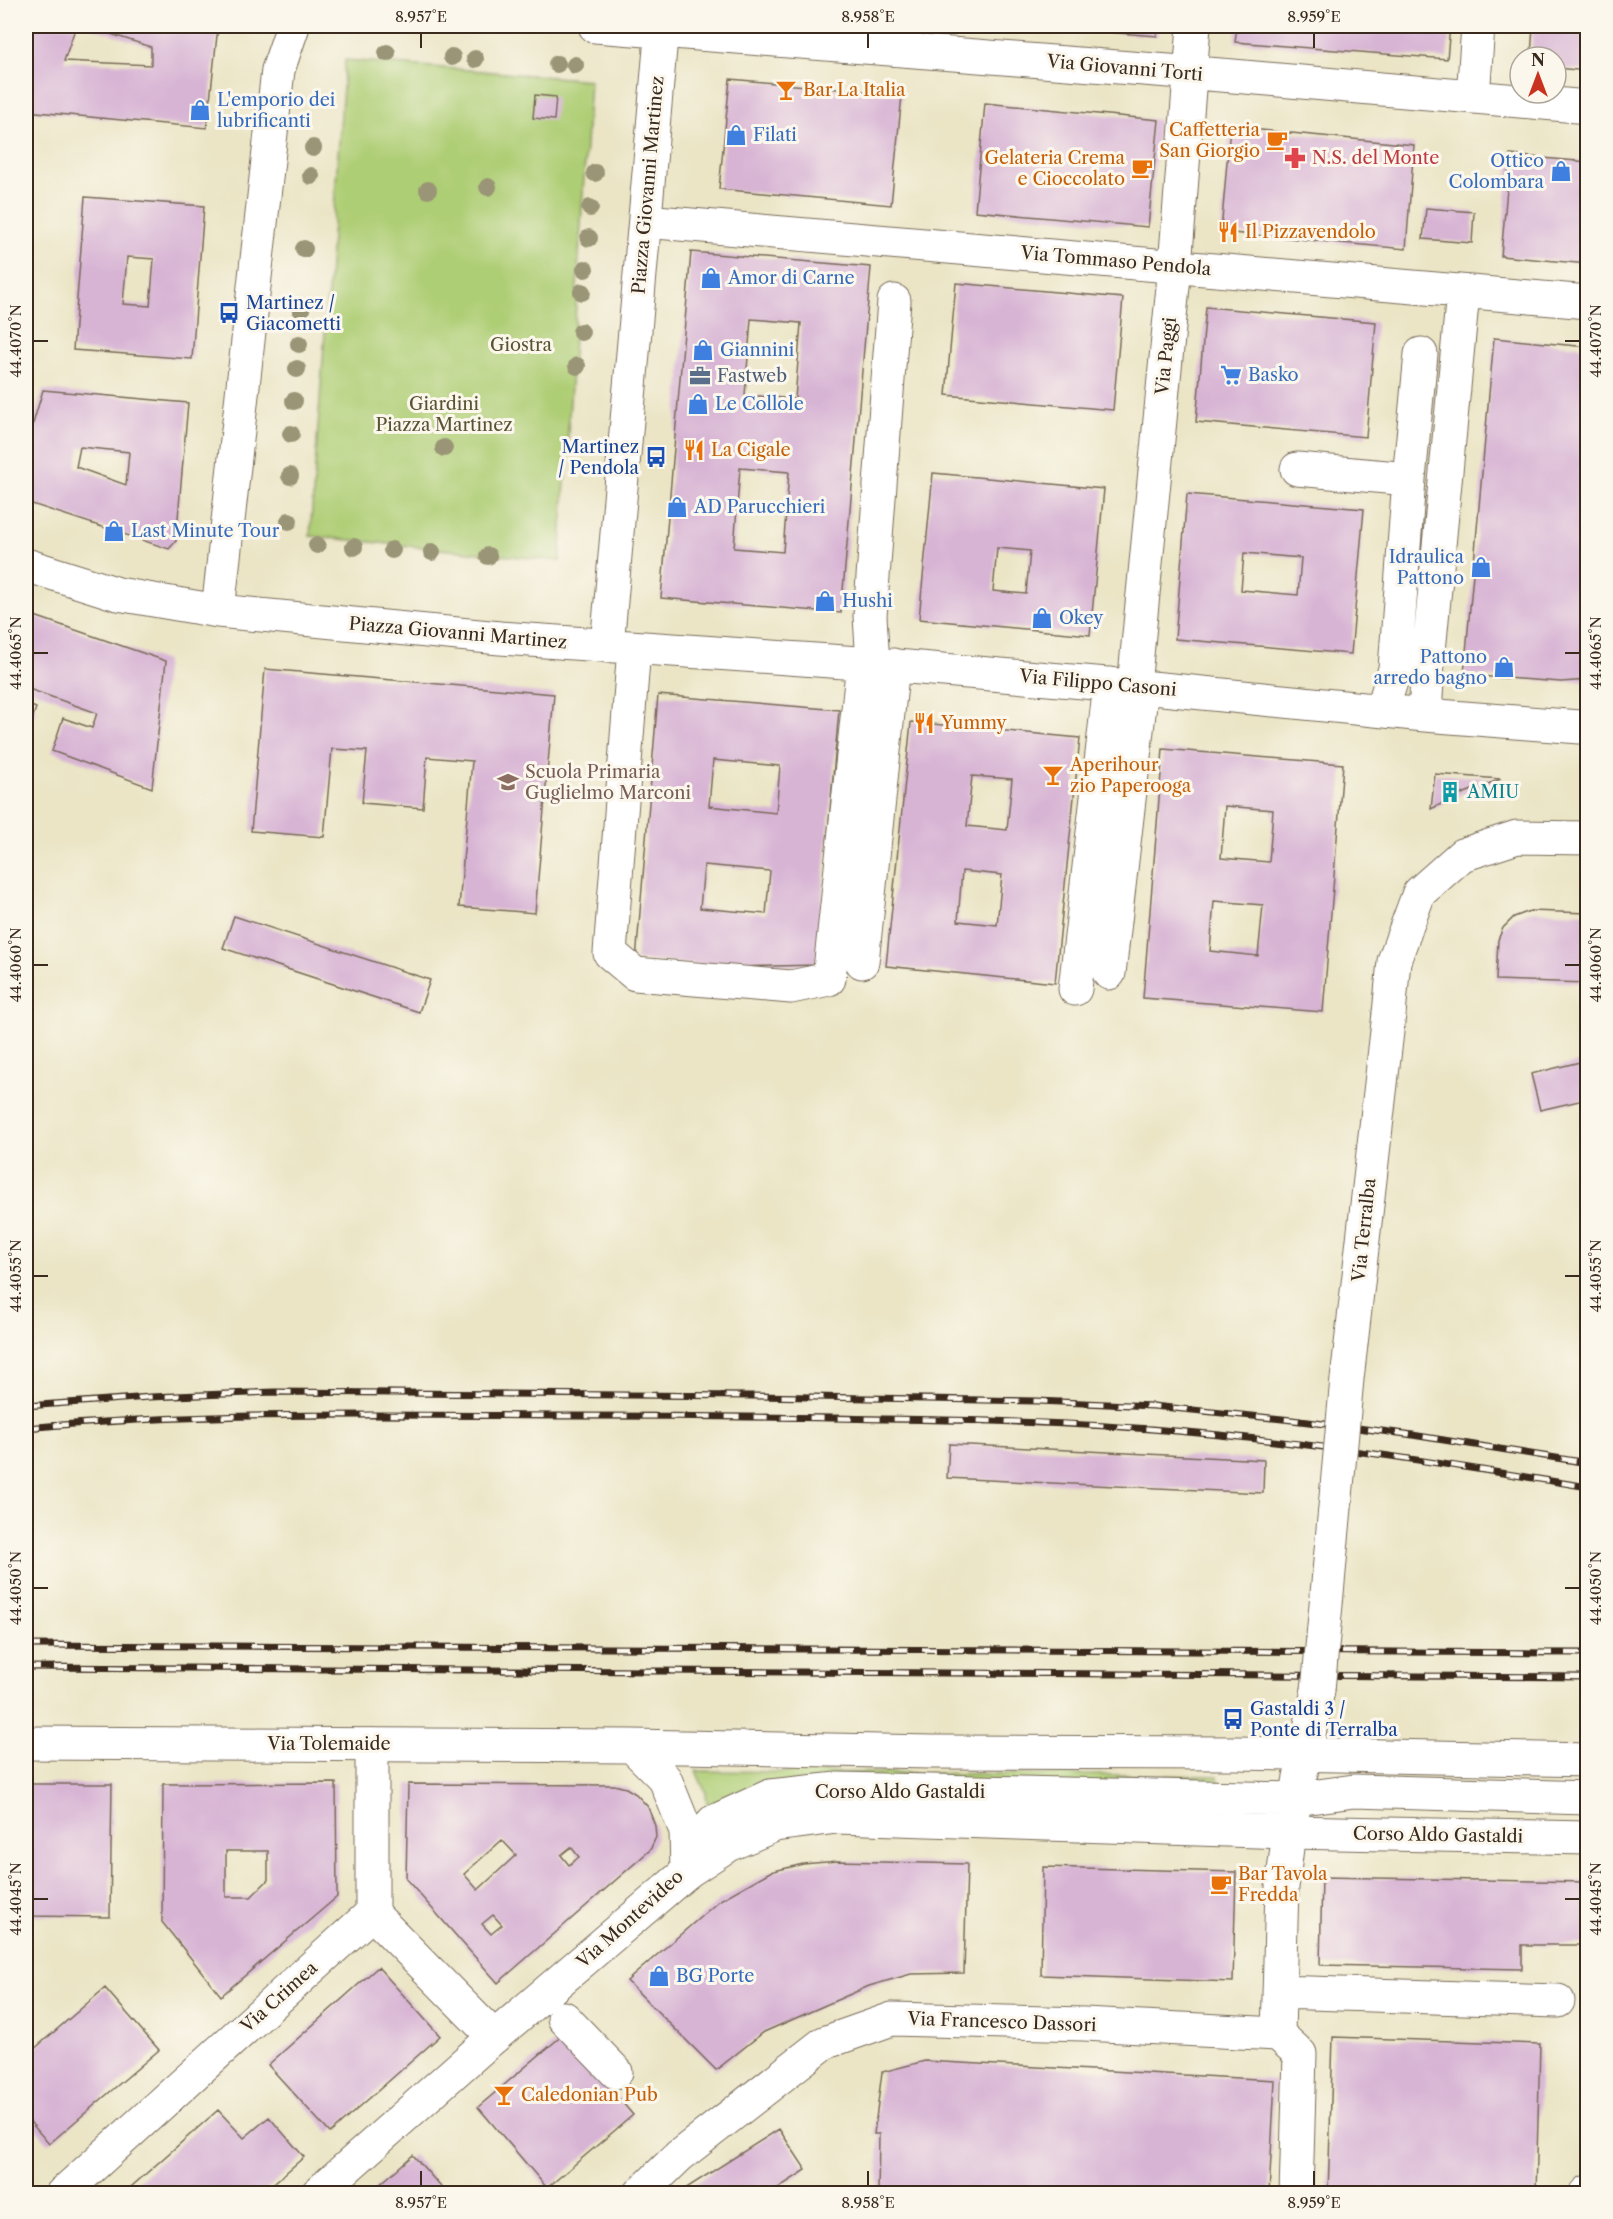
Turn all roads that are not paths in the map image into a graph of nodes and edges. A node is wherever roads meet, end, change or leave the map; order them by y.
1 (293, 26) edge
2 (595, 26) edge
3 (1194, 26) edge
4 (1478, 26) edge
5 (662, 28) edge
6 (1189, 73) junction
7 (1473, 97) junction
8 (1587, 107) edge
9 (645, 221) junction
10 (1175, 266) junction
11 (1463, 292) junction
12 (894, 301) dead end
13 (1587, 302) edge
14 (1421, 354) dead end
15 (1297, 469) dead end
16 (1409, 479) junction
17 (26, 565) edge
18 (218, 611) junction
19 (621, 647) junction
20 (876, 664) junction
21 (1128, 686) junction
22 (1382, 710) junction
23 (1425, 715) junction
24 (1587, 726) edge
25 (1587, 838) edge
26 (861, 962) dead end
27 (1109, 973) dead end
28 (1075, 989) dead end
29 (26, 1743) edge
30 (372, 1744) junction
31 (632, 1746) junction
32 (1306, 1755) junction
33 (1587, 1760) edge
34 (1587, 1798) edge
35 (1296, 1799) junction
36 (1289, 1832) junction
37 (1587, 1838) edge
38 (687, 1872) junction
39 (372, 1913) junction
40 (1279, 1992) junction
41 (1558, 2001) dead end
42 (564, 2018) dead end
43 (1278, 2034) junction
44 (494, 2037) junction
45 (616, 2072) dead end
46 (62, 2193) edge
47 (317, 2193) edge
48 (640, 2193) edge
49 (1296, 2193) edge

1 - 18 street
2 - 5 street
3 - 6 street, Via Paggi
4 - 7 street
5 - 6 street, Via Giovanni Torti
5 - 9 street, Piazza Giovanni Martinez
6 - 7 street, Via Giovanni Torti
6 - 10 street, Via Paggi
7 - 8 street, Via Giovanni Torti
9 - 10 street, Via Tommaso Pendola
9 - 19 street, Piazza Giovanni Martinez
10 - 11 street, Via Tommaso Pendola
10 - 21 street, Via Paggi
11 - 13 street, Via Tommaso Pendola
11 - 23 street
12 - 20 street
14 - 16 street
15 - 16 street
16 - 22 street
17 - 18 street, Piazza Giovanni Martinez
18 - 19 street, Piazza Giovanni Martinez
19 - 20 street, Via Filippo Casoni
19 - 20 street, Piazza Giovanni Martinez
20 - 21 street, Via Filippo Casoni
20 - 26 street
21 - 22 street, Via Filippo Casoni
21 - 27 street
21 - 28 street
22 - 23 street, Via Filippo Casoni
23 - 24 street, Via Filippo Casoni
25 - 32 street, Via Terralba, bridge
29 - 30 street, Via Tolemaide
30 - 31 street, Via Tolemaide
30 - 39 street
31 - 32 street
31 - 38 street, Via Montevideo
32 - 33 street
32 - 35 street
34 - 35 street, Corso Aldo Gastaldi
35 - 36 street
35 - 38 street, Corso Aldo Gastaldi
36 - 37 street, Corso Aldo Gastaldi
36 - 38 street, Corso Aldo Gastaldi
36 - 40 street
38 - 44 street, Via Montevideo
39 - 44 street
39 - 46 street, Via Crimea
40 - 41 street
40 - 43 street
42 - 45 street
43 - 48 street, Via Francesco Dassori
43 - 49 street
44 - 47 street, Via Montevideo

